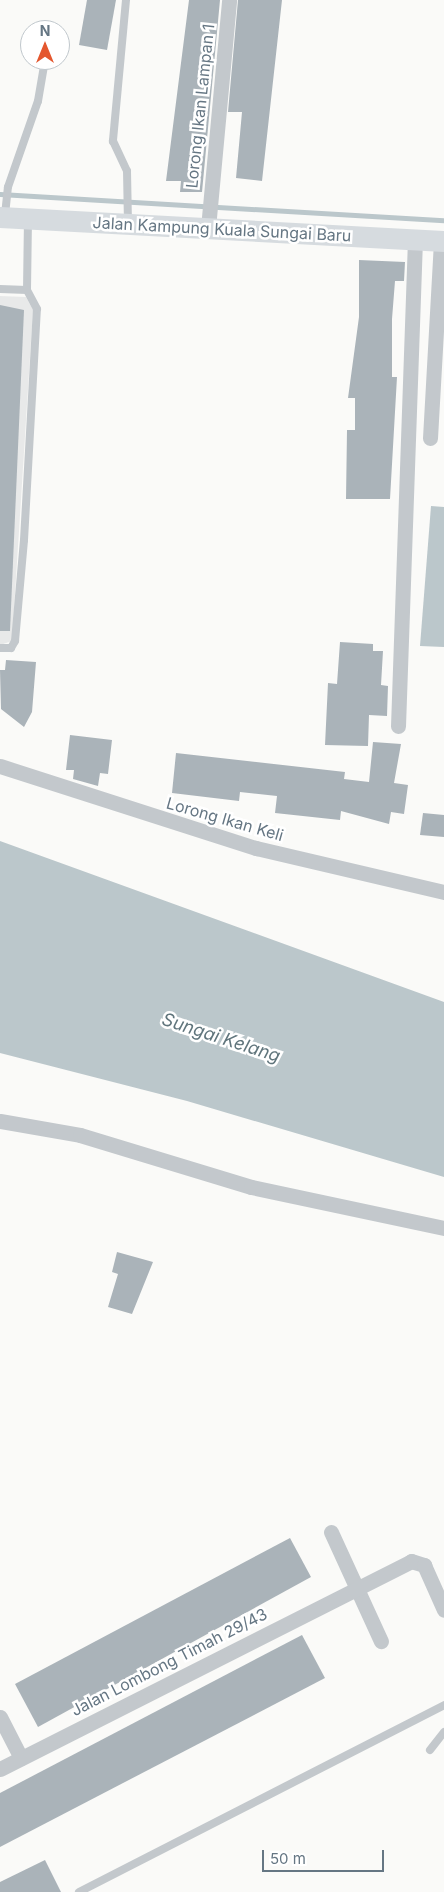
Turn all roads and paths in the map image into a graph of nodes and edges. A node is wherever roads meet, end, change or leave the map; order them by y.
1 (126, 0) edge
2 (229, 0) edge
3 (43, 70) edge
4 (4, 213) edge
5 (28, 219) junction
6 (128, 219) junction
7 (207, 221) junction
8 (443, 241) edge
9 (415, 242) junction
10 (0, 289) edge
11 (27, 290) junction
12 (430, 438) dead end
13 (0, 648) edge
14 (398, 726) dead end
15 (0, 766) edge
16 (444, 892) edge
17 (0, 1121) edge
18 (444, 1228) edge
19 (331, 1532) dead end
20 (355, 1586) junction
21 (444, 1610) edge
22 (381, 1641) dead end
23 (444, 1704) edge
24 (0, 1717) edge
25 (444, 1732) edge
26 (430, 1750) dead end
27 (21, 1758) junction
28 (0, 1769) edge
29 (79, 1892) edge

1 - 6 lane
2 - 7 street, Lorong Ikan Lampan 1
3 - 4 lane
4 - 5 street, Jalan Kampung Kuala Sungai Baru
5 - 6 street, Jalan Kampung Kuala Sungai Baru
5 - 11 lane
6 - 7 street, Jalan Kampung Kuala Sungai Baru
7 - 9 street, Jalan Kampung Kuala Sungai Baru
8 - 9 street, Jalan Kampung Kuala Sungai Baru
8 - 12 street
9 - 14 street
10 - 11 lane
11 - 13 lane
15 - 16 street, Lorong Ikan Keli
17 - 18 street
19 - 20 street
20 - 21 street, Jalan Lombong Timah 29/43
20 - 22 street
20 - 27 street, Jalan Lombong Timah 29/43
23 - 29 lane
24 - 27 street
25 - 26 lane
27 - 28 street, Jalan Lombong Timah 29/43

